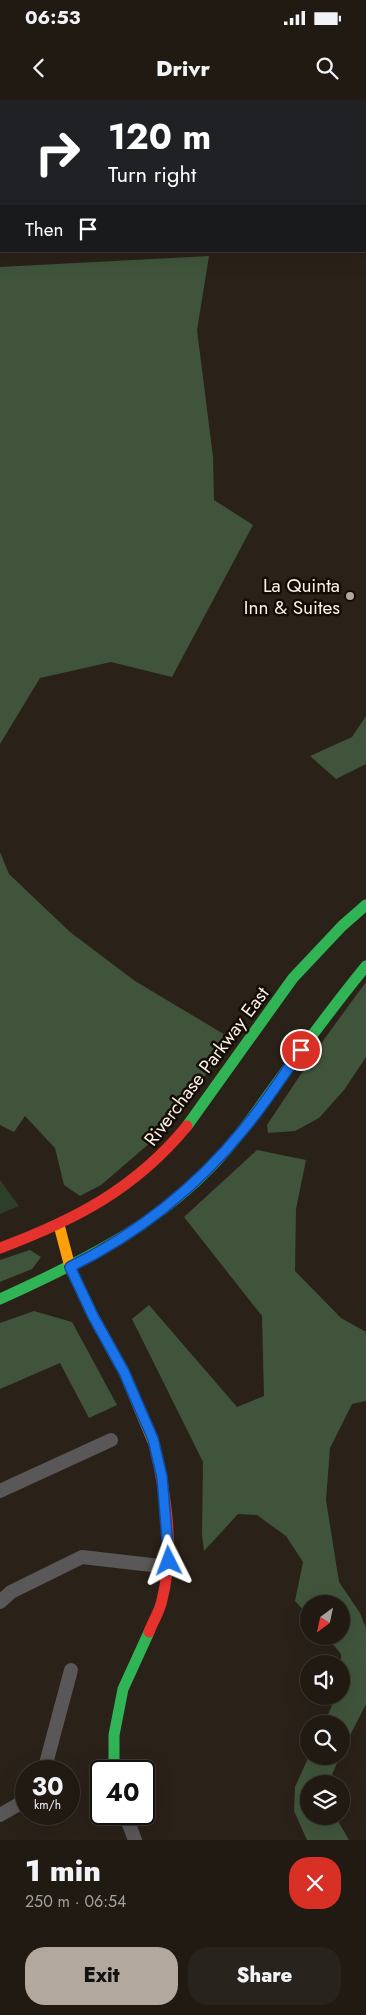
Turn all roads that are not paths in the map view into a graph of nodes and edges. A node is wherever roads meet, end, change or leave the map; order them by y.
1 (366, 905) edge
2 (366, 966) edge
3 (59, 1225) junction
4 (0, 1248) edge
5 (70, 1267) junction
6 (0, 1299) edge
7 (111, 1440) dead end
8 (0, 1491) edge
9 (169, 1566) junction
10 (0, 1602) edge
11 (71, 1670) dead end
12 (47, 1760) edge
13 (114, 1760) edge
14 (15, 1806) edge
15 (0, 1815) edge
16 (129, 1825) edge
17 (135, 1840) edge

1 - 3 street, Riverchase Parkway East
2 - 5 street
3 - 4 street, Riverchase Parkway East
3 - 5 street
5 - 6 street
5 - 9 street
7 - 8 street
9 - 10 street
9 - 13 street
11 - 12 street
14 - 15 street
16 - 17 street

